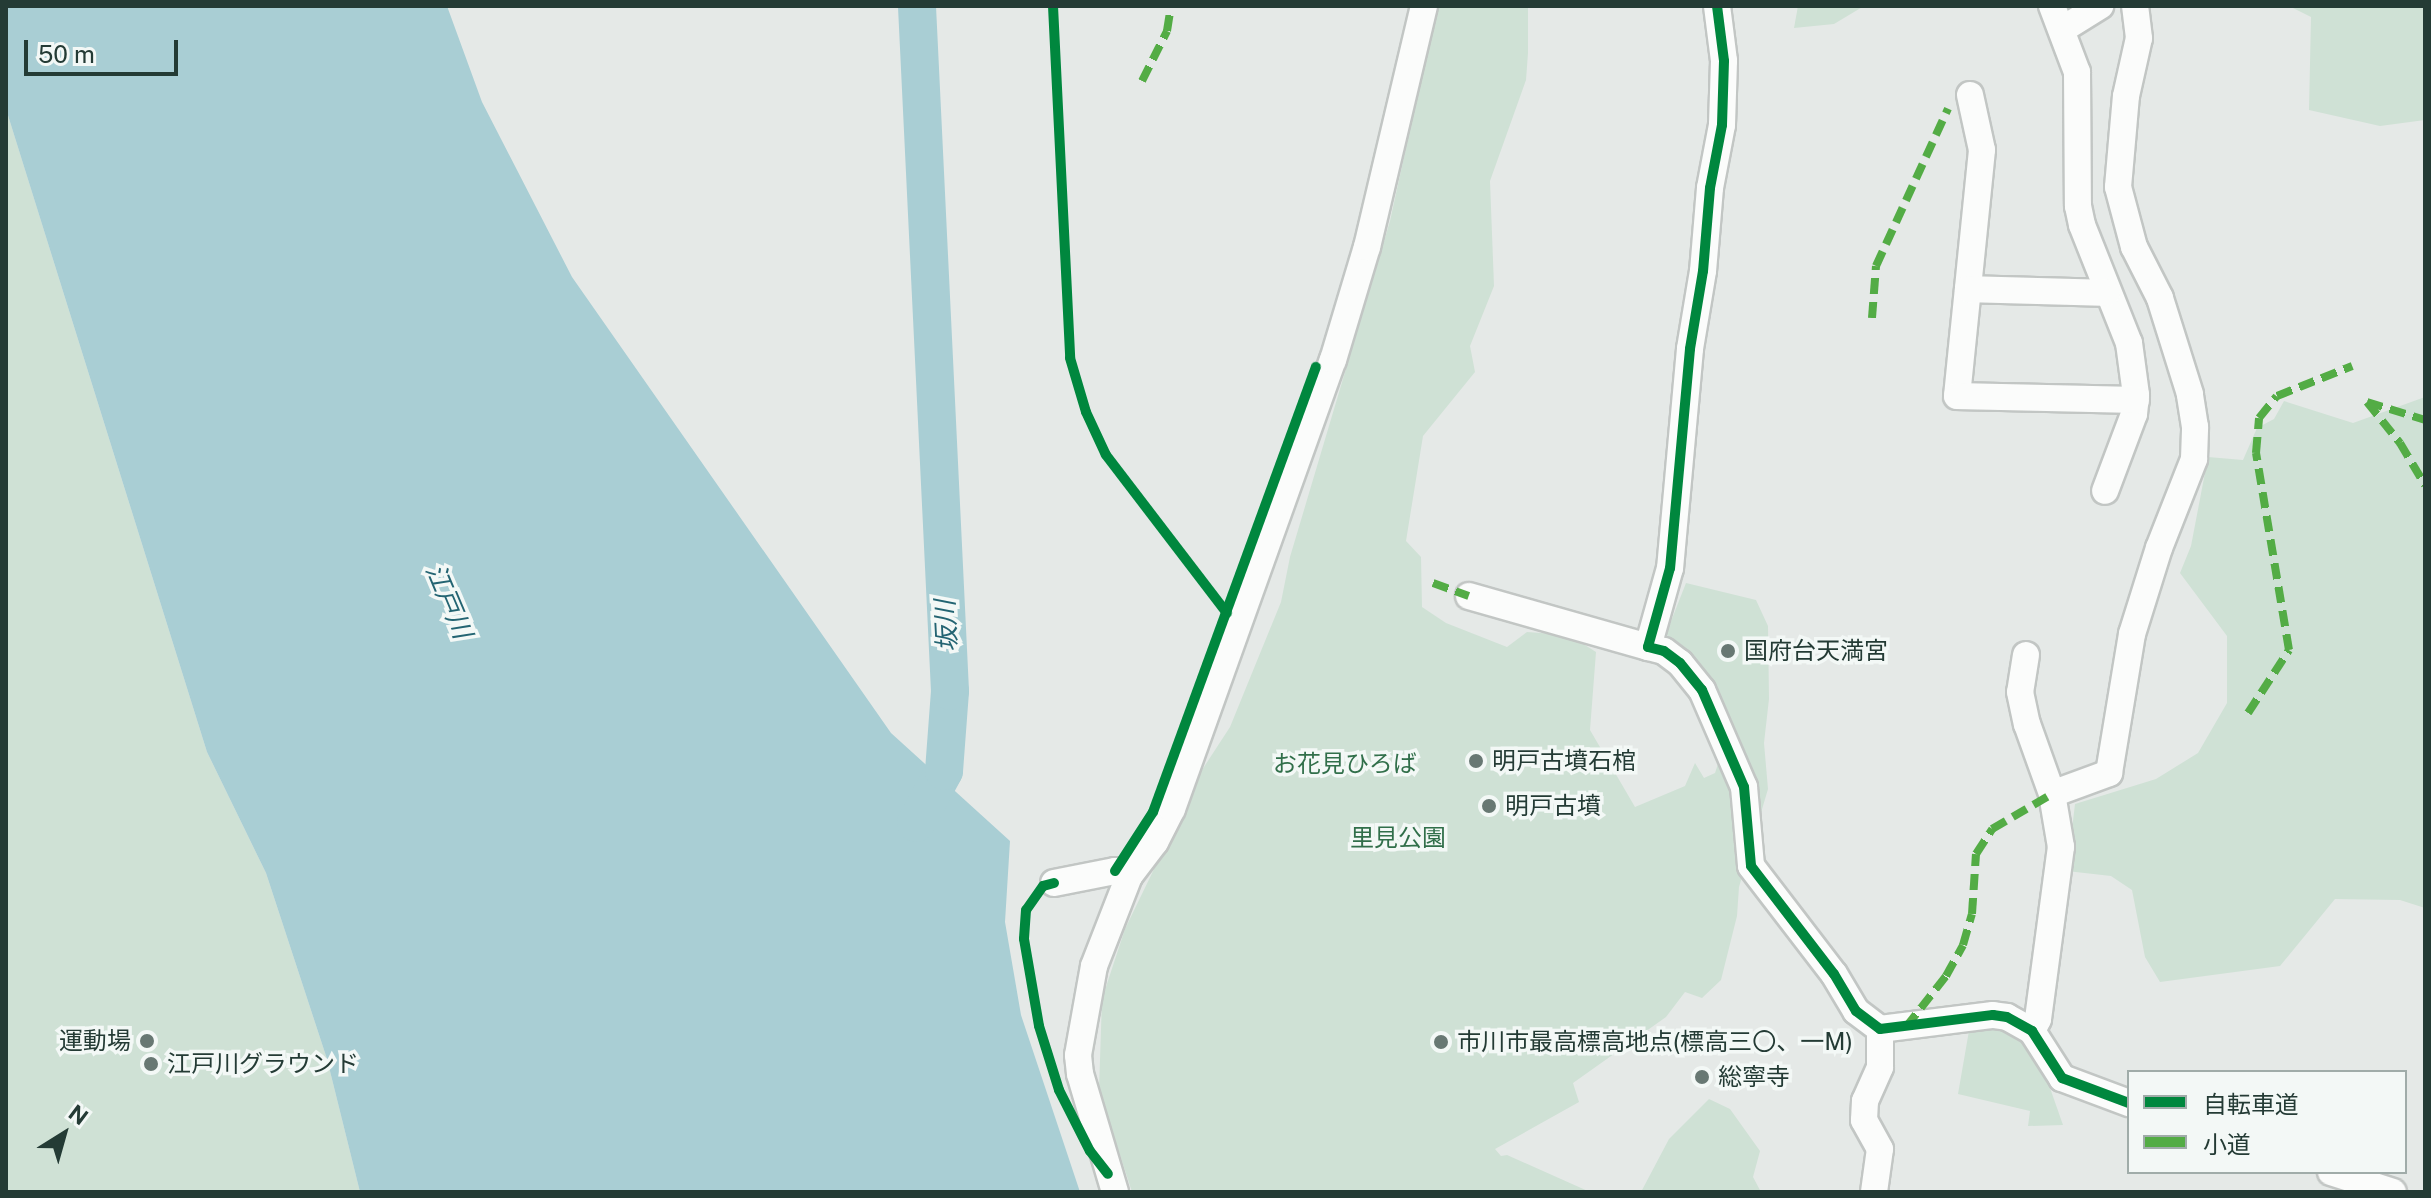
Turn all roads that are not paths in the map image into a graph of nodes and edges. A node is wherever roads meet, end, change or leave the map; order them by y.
1 (1424, 6) edge
2 (1717, 6) edge
3 (2100, 6) edge
4 (2135, 6) edge
5 (2057, 17) edge
6 (1970, 95) dead end
7 (1968, 289) junction
8 (2107, 293) junction
9 (2170, 331) junction
10 (2129, 343) junction
11 (2136, 400) junction
12 (2105, 491) dead end
13 (1469, 596) dead end
14 (1648, 647) junction
15 (2026, 655) dead end
16 (2052, 794) junction
17 (1129, 876) junction
18 (1054, 883) dead end
19 (1880, 1029) junction
20 (2032, 1031) junction
21 (2127, 1102) edge
22 (2337, 1174) edge
23 (1115, 1192) edge
24 (1874, 1192) edge
25 (2393, 1192) edge

1 - 17 street
2 - 14 street
3 - 5 street
4 - 9 street
5 - 8 street
6 - 7 street
7 - 8 street
7 - 11 street
8 - 10 street
9 - 10 street
9 - 16 street
10 - 11 street
11 - 12 street
13 - 14 street
14 - 19 street
15 - 16 street
16 - 20 street
17 - 18 street
17 - 23 street
19 - 20 street
19 - 24 street
20 - 21 street
22 - 25 street

